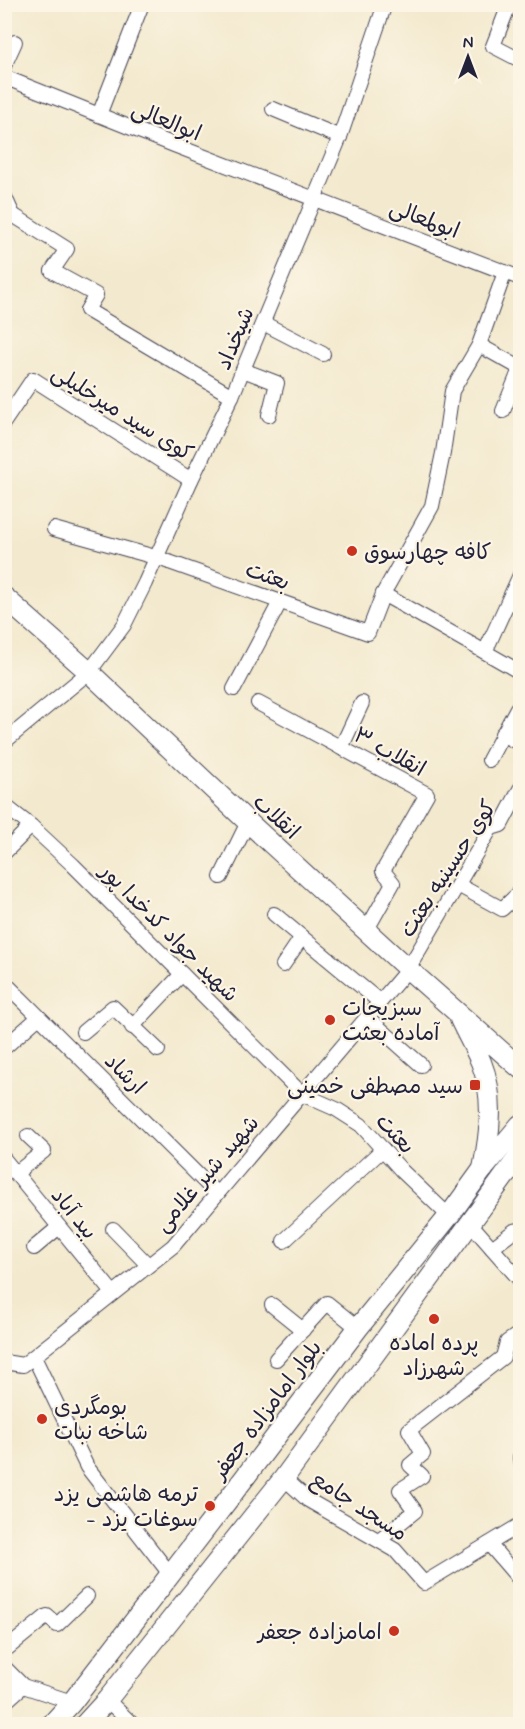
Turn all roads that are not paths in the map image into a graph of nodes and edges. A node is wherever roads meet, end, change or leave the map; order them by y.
1 (142, 4) edge
2 (385, 4) edge
3 (509, 5) edge
4 (15, 42) dead end
5 (520, 60) edge
6 (4, 66) edge
7 (4, 77) edge
8 (273, 110) dead end
9 (99, 115) junction
10 (340, 137) junction
11 (4, 195) edge
12 (314, 200) junction
13 (9, 213) edge
14 (505, 272) junction
15 (520, 278) edge
16 (262, 323) junction
17 (479, 345) junction
18 (323, 354) dead end
19 (520, 369) edge
20 (243, 370) junction
21 (232, 396) junction
22 (503, 411) dead end
23 (7, 414) edge
24 (269, 415) dead end
25 (191, 480) junction
26 (54, 529) dead end
27 (155, 557) junction
28 (520, 576) edge
29 (383, 594) junction
30 (4, 597) edge
31 (280, 602) junction
32 (485, 652) junction
33 (89, 672) junction
34 (520, 672) edge
35 (234, 689) dead end
36 (258, 703) dead end
37 (362, 703) dead end
38 (517, 708) dead end
39 (502, 734) junction
40 (4, 742) edge
41 (520, 744) edge
42 (341, 748) junction
43 (489, 760) dead end
44 (520, 789) edge
45 (4, 805) edge
46 (248, 822) junction
47 (31, 826) junction
48 (4, 853) edge
49 (221, 878) dead end
50 (458, 885) junction
51 (520, 892) edge
52 (274, 914) dead end
53 (366, 931) junction
54 (302, 937) junction
55 (283, 965) dead end
56 (408, 969) junction
57 (182, 974) junction
58 (4, 982) edge
59 (380, 1002) junction
60 (458, 1014) junction
61 (39, 1017) junction
62 (367, 1017) junction
63 (132, 1026) junction
64 (83, 1032) dead end
65 (487, 1039) junction
66 (4, 1048) edge
67 (159, 1050) dead end
68 (520, 1050) edge
69 (421, 1065) dead end
70 (520, 1068) edge
71 (302, 1094) junction
72 (520, 1125) edge
73 (28, 1136) dead end
74 (382, 1149) junction
75 (4, 1159) edge
76 (506, 1165) edge
77 (16, 1173) junction
78 (217, 1194) junction
79 (449, 1216) junction
80 (470, 1223) junction
81 (59, 1227) junction
82 (113, 1229) dead end
83 (520, 1230) edge
84 (284, 1241) dead end
85 (34, 1248) dead end
86 (492, 1248) junction
87 (148, 1265) junction
88 (520, 1280) edge
89 (113, 1293) junction
90 (272, 1305) dead end
91 (358, 1328) junction
92 (303, 1330) junction
93 (520, 1333) edge
94 (34, 1357) junction
95 (276, 1359) dead end
96 (4, 1362) edge
97 (520, 1392) edge
98 (520, 1413) edge
99 (284, 1478) junction
100 (520, 1525) edge
101 (378, 1540) junction
102 (489, 1544) junction
103 (171, 1574) junction
104 (520, 1580) edge
105 (87, 1596) dead end
106 (4, 1651) edge
107 (4, 1667) edge
108 (23, 1686) junction
109 (107, 1700) junction
110 (72, 1702) junction
111 (4, 1703) edge
112 (52, 1725) edge
113 (85, 1725) edge
114 (132, 1725) edge

1 - 9 street
2 - 10 street, شیخداد
3 - 5 street
4 - 6 street
7 - 9 street, ابوالعالی
8 - 10 street
9 - 12 street, ابوالعالی
10 - 12 street, شیخداد
11 - 13 street
12 - 14 street, ابولمعالی
12 - 16 street, شیخداد
13 - 21 street
14 - 15 street, ابولمعالی
14 - 17 street
16 - 18 street
16 - 20 street, شیخداد
17 - 19 street
17 - 29 street
19 - 22 street
20 - 21 street, شیخداد
20 - 24 street
21 - 25 street, شیخداد
23 - 25 street, کوی سید میرخلیلی
25 - 27 street, شیخداد
26 - 27 street, بعثت
27 - 31 street, بعثت
27 - 33 street, شیخداد
28 - 32 street
29 - 31 street, بعثت
29 - 32 street
30 - 33 main road, انقلاب
31 - 35 street
32 - 34 street
33 - 40 street, شیخداد
33 - 46 main road, انقلاب
36 - 42 street, انقلاب ۳
37 - 42 street
38 - 39 street
39 - 41 street
39 - 43 street
42 - 53 street, انقلاب ۳
44 - 50 street, کوی حسینیه بعثت
45 - 47 street, شهید جواد کدخدا پور
46 - 49 street
46 - 53 main road, انقلاب
47 - 48 street
47 - 57 street, شهید جواد کدخدا پور
50 - 51 street
50 - 56 street, کوی حسینیه بعثت
52 - 54 street
53 - 56 main road, انقلاب
54 - 55 street
54 - 59 street
56 - 59 street, شهید شیر غلامی
56 - 60 main road, انقلاب
57 - 63 street
57 - 71 street, شهید جواد کدخدا پور
58 - 61 street, ارشاد
59 - 62 street, شهید شیر غلامی
60 - 65 main road, انقلاب
60 - 76 main road
61 - 66 street
61 - 78 street, ارشاد
62 - 69 street
62 - 71 street, شهید شیر غلامی
63 - 64 street
63 - 67 street
65 - 68 main road
65 - 70 main road, انقلاب
71 - 74 street, بعثت
71 - 78 street, شهید شیر غلامی
72 - 76 main road, بلوار امامزاده جعفر
73 - 77 street
74 - 79 street, بعثت
74 - 84 street
75 - 77 street, بید آباد
76 - 79 main road, بلوار امامزاده جعفر
76 - 80 main road, بلوار امامزاده جعفر
77 - 81 street, بید آباد
78 - 87 street, شهید شیر غلامی
79 - 91 main road, بلوار امامزاده جعفر
80 - 86 street
80 - 99 main road, بلوار امامزاده جعفر
81 - 85 street
81 - 89 street, بید آباد
82 - 87 street
83 - 86 street
86 - 88 street
87 - 89 street, شهید شیر غلامی
89 - 94 street, شهید شیر غلامی
90 - 92 street
91 - 92 street
91 - 103 main road, بلوار امامزاده جعفر
92 - 95 street
93 - 101 street
94 - 96 street, شهید شیر غلامی
94 - 103 street
97 - 98 street
99 - 101 street, مسجد جامع
99 - 109 main road, بلوار امامزاده جعفر
100 - 102 street
101 - 102 street, مسجد جامع
102 - 104 street
103 - 110 main road, بلوار امامزاده جعفر
105 - 106 street
107 - 108 street
108 - 110 street
108 - 111 street
109 - 113 main road, بلوار امامزاده جعفر
109 - 114 street
110 - 112 main road, بلوار امامزاده جعفر

